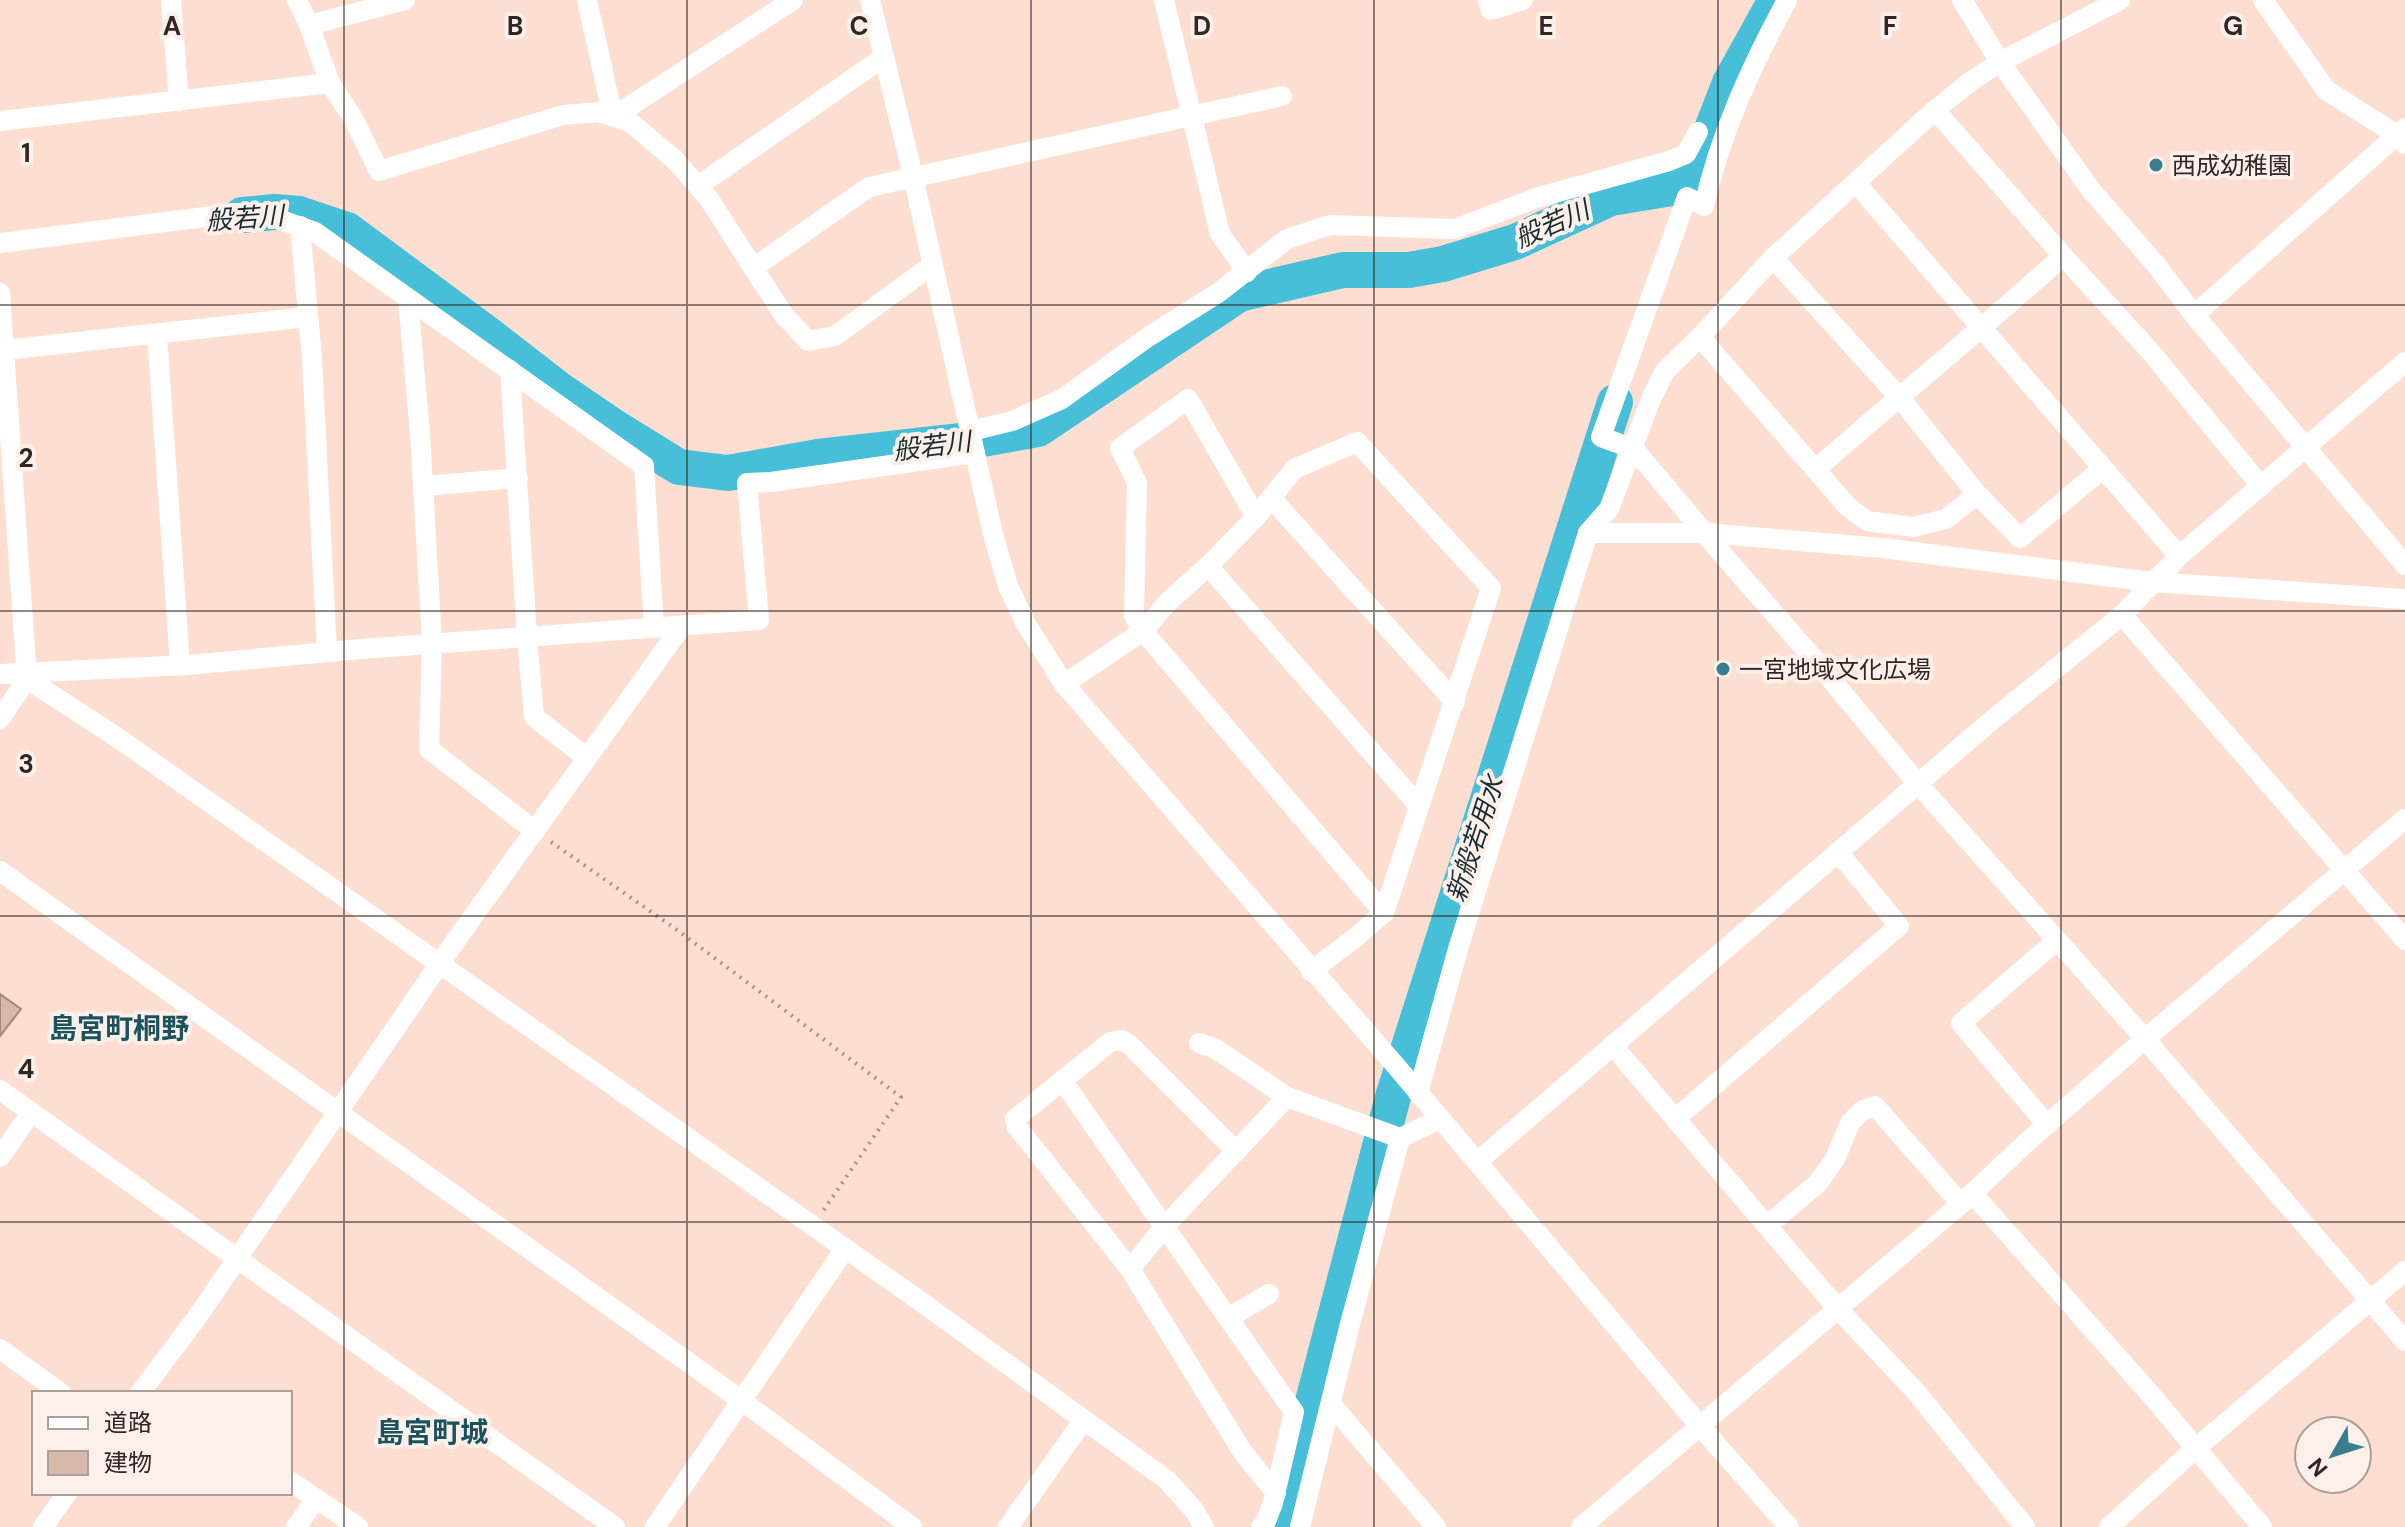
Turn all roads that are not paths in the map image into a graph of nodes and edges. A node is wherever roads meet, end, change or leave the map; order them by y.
1 (171, 0) edge
2 (297, 0) edge
3 (405, 0) edge
4 (793, 0) edge
5 (870, 0) edge
6 (1164, 0) edge
7 (1488, 0) edge
8 (1523, 0) edge
9 (1787, 0) edge
10 (1962, 0) edge
11 (2120, 0) edge
12 (2263, 0) edge
13 (590, 2) edge
14 (309, 25) junction
15 (884, 57) junction
16 (2000, 62) junction
17 (330, 83) junction
18 (1282, 96) dead end
19 (179, 101) junction
20 (1935, 110) junction
21 (1193, 115) junction
22 (613, 117) junction
23 (0, 121) edge
24 (1698, 132) dead end
25 (2402, 136) edge
26 (913, 176) junction
27 (1856, 183) junction
28 (698, 186) junction
29 (300, 226) junction
30 (0, 243) edge
31 (2063, 256) junction
32 (1773, 258) junction
33 (932, 265) junction
34 (753, 268) junction
35 (1247, 272) junction
36 (0, 293) edge
37 (408, 299) junction
38 (2194, 315) junction
39 (308, 317) junction
40 (1982, 328) junction
41 (157, 334) junction
42 (1700, 337) junction
43 (3, 361) edge
44 (2405, 362) edge
45 (510, 370) junction
46 (1899, 397) junction
47 (971, 431) junction
48 (1634, 449) junction
49 (2306, 449) junction
50 (975, 453) junction
51 (1816, 469) junction
52 (2102, 469) junction
53 (518, 478) junction
54 (423, 486) junction
55 (2261, 486) junction
56 (1977, 494) junction
57 (1271, 498) junction
58 (1256, 517) junction
59 (1588, 533) junction
60 (1706, 533) junction
61 (2179, 556) junction
62 (2405, 565) edge
63 (1208, 566) junction
64 (2152, 582) junction
65 (2405, 599) edge
66 (2122, 615) junction
67 (682, 626) junction
68 (654, 628) junction
69 (1143, 631) junction
70 (527, 637) junction
71 (432, 643) junction
72 (327, 652) junction
73 (180, 665) junction
74 (0, 674) edge
75 (26, 676) junction
76 (1064, 684) junction
77 (1455, 702) junction
78 (0, 719) edge
79 (587, 758) junction
80 (1918, 784) junction
81 (1419, 806) junction
82 (2405, 819) edge
83 (535, 831) junction
84 (1838, 852) junction
85 (2344, 870) junction
86 (0, 871) edge
87 (1384, 913) junction
88 (2057, 940) junction
89 (2405, 940) edge
90 (439, 964) junction
91 (1311, 971) junction
92 (2145, 1039) junction
93 (1199, 1043) dead end
94 (1612, 1045) junction
95 (1062, 1080) junction
96 (1414, 1088) junction
97 (0, 1090) edge
98 (1287, 1097) junction
99 (340, 1111) junction
100 (31, 1113) junction
101 (1440, 1119) junction
102 (1675, 1119) junction
103 (2047, 1125) junction
104 (1400, 1138) junction
105 (1236, 1151) junction
106 (0, 1157) edge
107 (1477, 1162) junction
108 (1966, 1198) junction
109 (1768, 1225) junction
110 (1165, 1226) junction
111 (845, 1249) junction
112 (236, 1259) junction
113 (1130, 1269) junction
114 (2405, 1271) edge
115 (1269, 1294) dead end
116 (2371, 1302) junction
117 (1838, 1309) junction
118 (1228, 1318) junction
119 (2405, 1341) edge
120 (0, 1349) edge
121 (150, 1389) edge
122 (58, 1391) edge
123 (741, 1400) junction
124 (1331, 1404) junction
125 (1083, 1421) junction
126 (1700, 1426) junction
127 (2196, 1448) junction
128 (292, 1482) edge
129 (1276, 1493) junction
130 (66, 1495) edge
131 (316, 1499) junction
132 (43, 1527) edge
133 (296, 1527) edge
134 (358, 1527) edge
135 (615, 1527) edge
136 (655, 1527) edge
137 (912, 1527) edge
138 (1008, 1527) edge
139 (1204, 1527) edge
140 (1261, 1527) edge
141 (1300, 1527) edge
142 (1436, 1527) edge
143 (1581, 1527) edge
144 (1789, 1527) edge
145 (2025, 1527) edge
146 (2109, 1527) edge
147 (2262, 1527) edge

1 - 19 street
2 - 14 street
3 - 14 street
4 - 22 street
5 - 15 street
6 - 21 street
7 - 8 street
9 - 48 street
10 - 16 street
11 - 16 street
12 - 25 street
13 - 22 street
14 - 17 street
15 - 26 street
15 - 28 street
16 - 20 street
16 - 38 street
17 - 19 street
17 - 22 street
18 - 21 street
19 - 23 street
20 - 27 street
20 - 31 street
21 - 26 street
21 - 35 street
22 - 28 street
24 - 35 street
25 - 38 street
26 - 33 street
26 - 34 street
27 - 32 street
27 - 40 street
28 - 34 street
29 - 30 street
29 - 37 street
29 - 39 street
31 - 40 street
31 - 55 street
32 - 42 street
32 - 46 street
33 - 34 street
33 - 47 street
35 - 47 street
36 - 43 street
37 - 45 street
37 - 54 street
38 - 49 street
39 - 41 street
39 - 72 street
40 - 46 street
40 - 52 street
41 - 43 street
41 - 73 street
42 - 48 street
42 - 51 street
43 - 75 street
44 - 49 street
45 - 53 street
45 - 68 street
46 - 51 street
46 - 56 street
47 - 50 street
48 - 59 street
48 - 60 street
49 - 55 street
49 - 62 street
50 - 67 street
50 - 76 street
51 - 56 street
52 - 56 street
52 - 61 street
53 - 54 street
53 - 70 street
54 - 71 street
55 - 61 street
57 - 58 street
57 - 77 street
57 - 77 street
58 - 63 street
58 - 69 street
59 - 60 street
59 - 96 street
60 - 64 street
60 - 80 street
61 - 64 street
63 - 69 street
63 - 81 street
64 - 65 street
64 - 66 street
66 - 80 street
66 - 85 street
67 - 68 street
67 - 79 street
68 - 70 street
69 - 76 street
69 - 87 street
70 - 71 street
70 - 79 street
71 - 72 street
71 - 83 street
72 - 73 street
73 - 75 street
74 - 75 street
75 - 78 street
75 - 90 street
76 - 91 street
77 - 81 street
79 - 83 street
80 - 84 street
80 - 88 street
81 - 87 street
82 - 85 street
83 - 90 street
84 - 94 street
84 - 102 street
85 - 89 street
85 - 92 street
86 - 99 street
87 - 91 street
88 - 92 street
88 - 103 street
90 - 99 street
90 - 111 street
91 - 96 street
92 - 103 street
92 - 116 street
93 - 98 street
94 - 102 street
94 - 107 street
95 - 105 street
95 - 110 street
95 - 113 street
96 - 101 street
97 - 100 street
98 - 104 street
98 - 105 street
99 - 112 street
99 - 123 street
100 - 106 street
100 - 112 street
101 - 104 street
101 - 107 street
102 - 109 street
103 - 108 street
104 - 124 street
105 - 110 street
107 - 126 street
108 - 109 street
108 - 117 street
108 - 127 street
109 - 117 street
110 - 113 street
110 - 118 street
111 - 123 street
111 - 125 street
112 - 121 street
112 - 135 street
113 - 129 street
114 - 116 street
115 - 118 street
116 - 119 street
116 - 127 street
117 - 126 street
117 - 145 street
118 - 129 street
120 - 122 street
123 - 136 street
123 - 137 street
124 - 141 street
124 - 142 street
125 - 138 street
125 - 139 street
126 - 143 street
126 - 144 street
127 - 146 street
127 - 147 street
128 - 131 street
129 - 140 street
130 - 132 street
131 - 133 street
131 - 134 street

